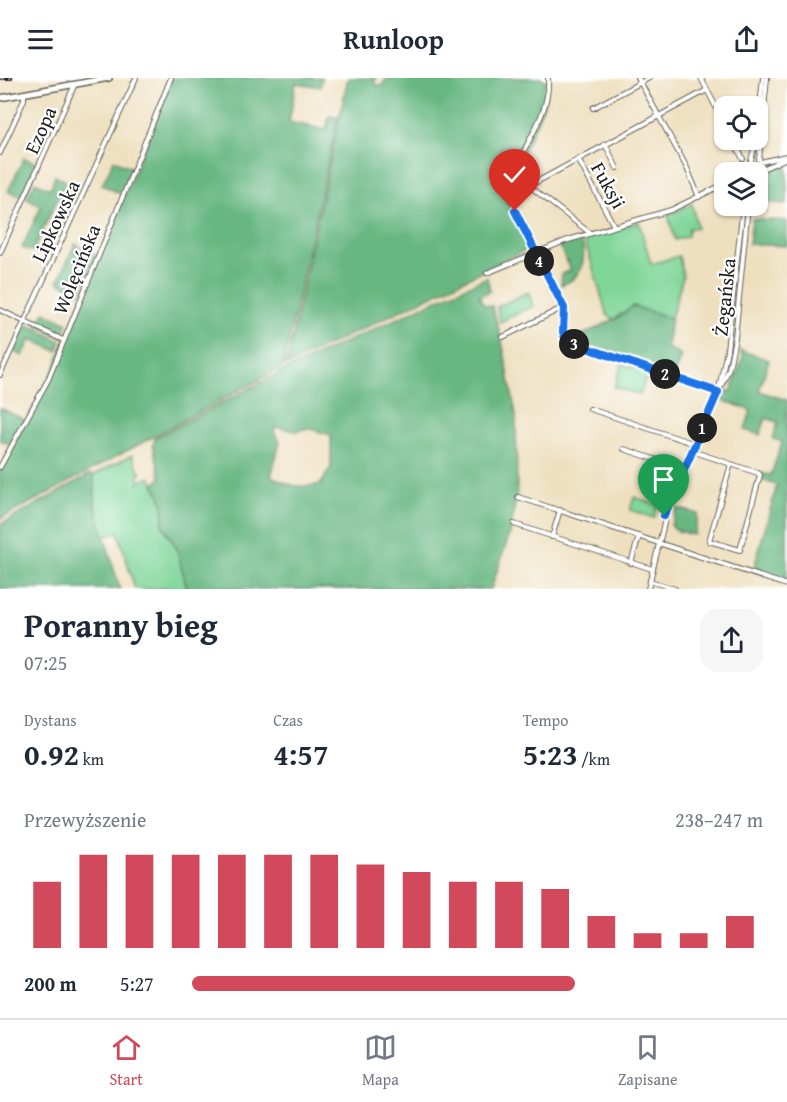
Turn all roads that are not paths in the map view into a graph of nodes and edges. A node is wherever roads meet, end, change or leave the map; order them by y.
1 (109, 78) edge
2 (136, 78) edge
3 (171, 78) edge
4 (548, 78) edge
5 (649, 78) edge
6 (701, 78) edge
7 (765, 78) edge
8 (640, 80) edge
9 (75, 84) junction
10 (707, 90) junction
11 (24, 94) junction
12 (762, 96) edge
13 (0, 98) edge
14 (714, 104) edge
15 (593, 108) dead end
16 (659, 116) junction
17 (605, 144) junction
18 (738, 150) edge
19 (757, 150) edge
20 (0, 153) edge
21 (787, 157) edge
22 (578, 159) junction
23 (743, 159) dead end
24 (758, 160) junction
25 (768, 165) edge
26 (617, 168) dead end
27 (514, 175) junction
28 (531, 185) junction
29 (714, 189) edge
30 (699, 197) junction
31 (742, 216) edge
32 (747, 216) edge
33 (614, 226) junction
34 (590, 233) junction
35 (535, 252) junction
36 (0, 253) edge
37 (487, 273) dead end
38 (564, 308) junction
39 (0, 310) edge
40 (25, 322) junction
41 (503, 337) dead end
42 (63, 340) junction
43 (0, 375) edge
44 (718, 390) junction
45 (590, 409) dead end
46 (695, 444) junction
47 (624, 449) dead end
48 (692, 451) junction
49 (2, 461) edge
50 (731, 464) junction
51 (0, 467) edge
52 (684, 469) junction
53 (518, 497) dead end
54 (560, 510) junction
55 (514, 524) dead end
56 (552, 537) junction
57 (639, 537) junction
58 (657, 543) junction
59 (631, 563) junction
60 (652, 569) junction
61 (650, 581) junction
62 (787, 585) edge
63 (648, 589) edge
64 (675, 589) edge

1 - 9 main road
2 - 40 street, Lipkowska
3 - 42 street, Wolęcińska
4 - 27 street
5 - 8 street
6 - 10 street
7 - 12 street
7 - 24 street
8 - 15 street
8 - 16 street
9 - 11 main road
9 - 36 street, Ezopa
10 - 14 street
10 - 16 street
11 - 13 main road
11 - 20 street
16 - 17 street
16 - 30 street
17 - 22 street
17 - 26 street
18 - 23 street
19 - 24 street
21 - 24 street
21 - 25 street
22 - 28 street
22 - 33 street, Fuksji
27 - 28 street
27 - 35 street
28 - 34 street
29 - 30 street
30 - 33 street
31 - 44 street, Żegańska
32 - 44 street, Żegańska
33 - 34 street
34 - 35 street
35 - 37 street
35 - 38 street
38 - 41 street
38 - 44 street
39 - 40 street
40 - 42 street
40 - 43 street, Lipkowska
42 - 49 street, Wolęcińska
44 - 46 street, Żegańska
45 - 46 street
46 - 48 street, Żegańska
47 - 52 street
48 - 50 street
48 - 52 street, Żegańska
49 - 51 street, Wolęcińska
50 - 50 street
52 - 58 street, Żegańska
53 - 54 street
54 - 56 street
54 - 57 street
55 - 56 street
56 - 59 street
57 - 58 street
57 - 59 street
58 - 60 street, Żegańska
58 - 62 street
59 - 60 street
60 - 61 street, Żegańska
61 - 63 street, Żegańska
61 - 64 street

